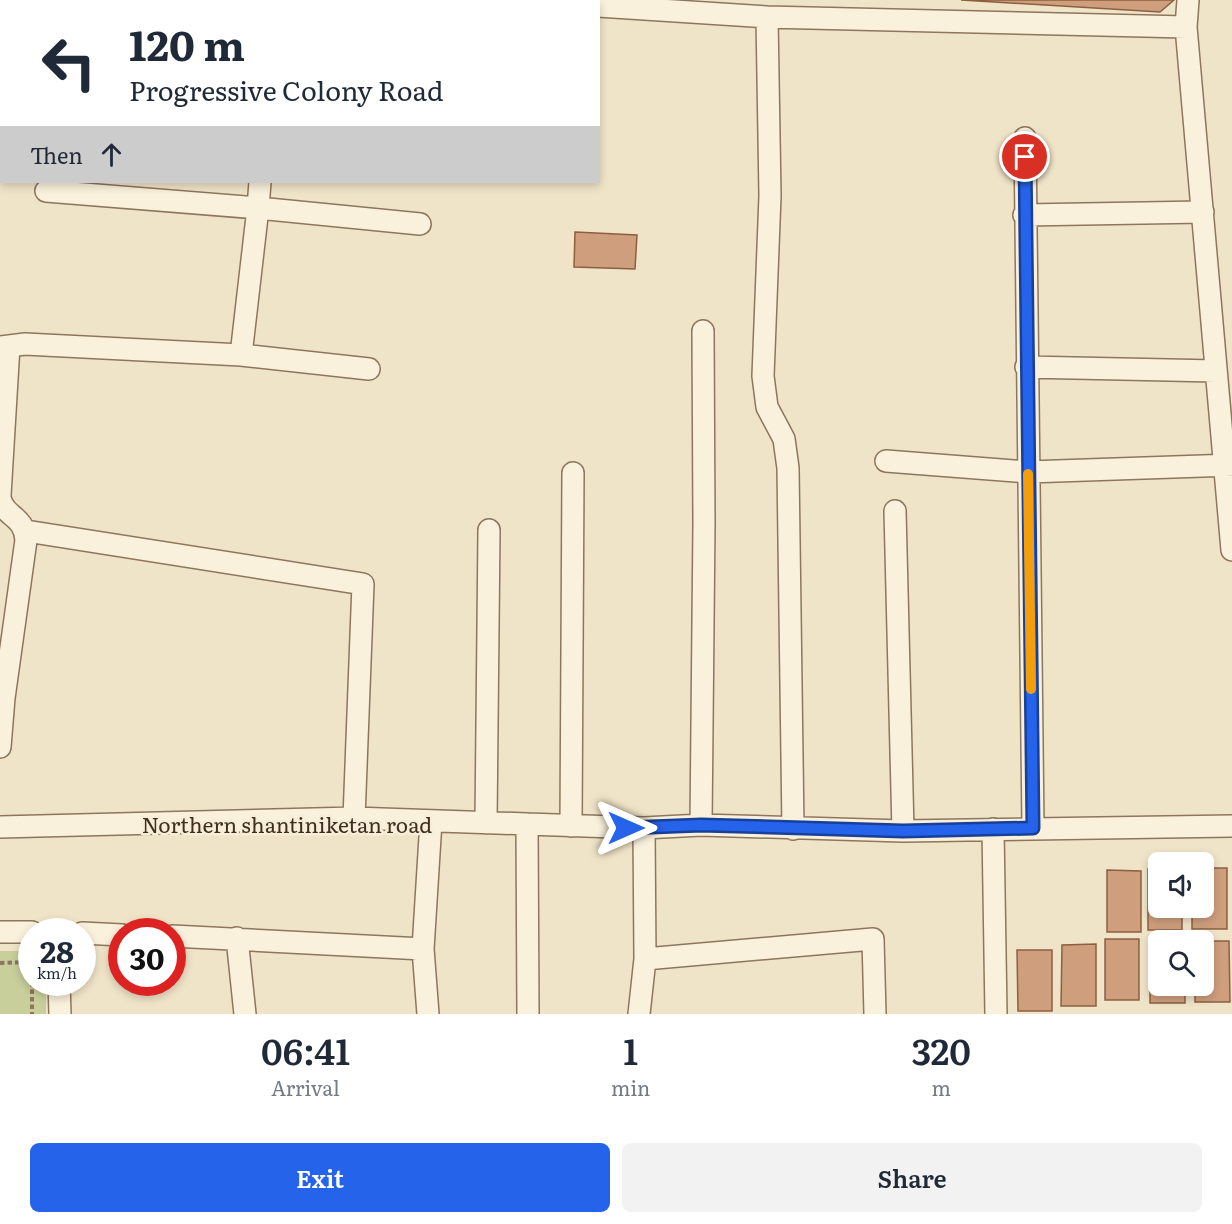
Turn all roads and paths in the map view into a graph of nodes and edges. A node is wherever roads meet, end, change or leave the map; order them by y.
1 (1188, 0) edge
2 (600, 6) edge
3 (767, 17) junction
4 (1186, 27) junction
5 (1025, 138) dead end
6 (260, 183) edge
7 (46, 191) dead end
8 (258, 208) junction
9 (1203, 212) junction
10 (1024, 215) junction
11 (420, 224) dead end
12 (703, 331) dead end
13 (4, 347) edge
14 (241, 355) junction
15 (1026, 367) junction
16 (369, 369) dead end
17 (1216, 370) junction
18 (886, 461) dead end
19 (1027, 463) junction
20 (1228, 466) edge
21 (573, 473) dead end
22 (0, 497) edge
23 (895, 511) dead end
24 (489, 530) dead end
25 (26, 531) junction
26 (1232, 550) edge
27 (9, 604) edge
28 (0, 747) edge
29 (354, 818) junction
30 (431, 821) junction
31 (486, 823) junction
32 (528, 824) junction
33 (701, 825) junction
34 (570, 826) junction
35 (1232, 826) edge
36 (0, 827) edge
37 (644, 828) junction
38 (1033, 828) junction
39 (793, 829) junction
40 (993, 829) junction
41 (903, 831) junction
42 (0, 932) edge
43 (18, 932) edge
44 (186, 936) edge
45 (237, 938) junction
46 (423, 949) junction
47 (645, 959) junction
48 (18, 962) edge
49 (0, 963) edge
50 (32, 996) edge
51 (59, 996) edge
52 (32, 1014) edge
53 (60, 1014) edge
54 (245, 1014) edge
55 (428, 1014) edge
56 (528, 1014) edge
57 (639, 1014) edge
58 (875, 1014) edge
59 (996, 1014) edge

1 - 4 street
2 - 3 street
3 - 4 street
3 - 39 street
4 - 9 street
5 - 10 street
6 - 8 street
7 - 8 street
8 - 11 street
8 - 14 street
9 - 10 street
9 - 17 street
10 - 15 street
12 - 33 street
13 - 14 street
13 - 22 street
14 - 16 street
15 - 17 street
15 - 19 street
17 - 20 street
18 - 19 street
19 - 20 street
19 - 38 street
20 - 26 street
21 - 34 street
22 - 25 street
23 - 41 street
24 - 31 street
25 - 27 street
25 - 29 street
27 - 28 street
29 - 30 street, Northern shantiniketan road
29 - 36 street, Northern shantiniketan road
30 - 31 street, Northern shantiniketan road
30 - 46 street
31 - 32 street, Northern shantiniketan road
32 - 34 street, Northern shantiniketan road
32 - 56 street
33 - 37 street, Northern shantiniketan road
33 - 39 street, Northern shantiniketan road
34 - 37 street, Northern shantiniketan road
35 - 38 street, Northern shantiniketan road
37 - 47 street
38 - 40 street, Northern shantiniketan road
39 - 41 street, Northern shantiniketan road
40 - 41 street, Northern shantiniketan road
40 - 59 street
42 - 43 street
44 - 45 street
45 - 46 street
45 - 54 street
46 - 55 street
47 - 57 street
47 - 58 street
48 - 49 path
50 - 52 path
51 - 53 street

